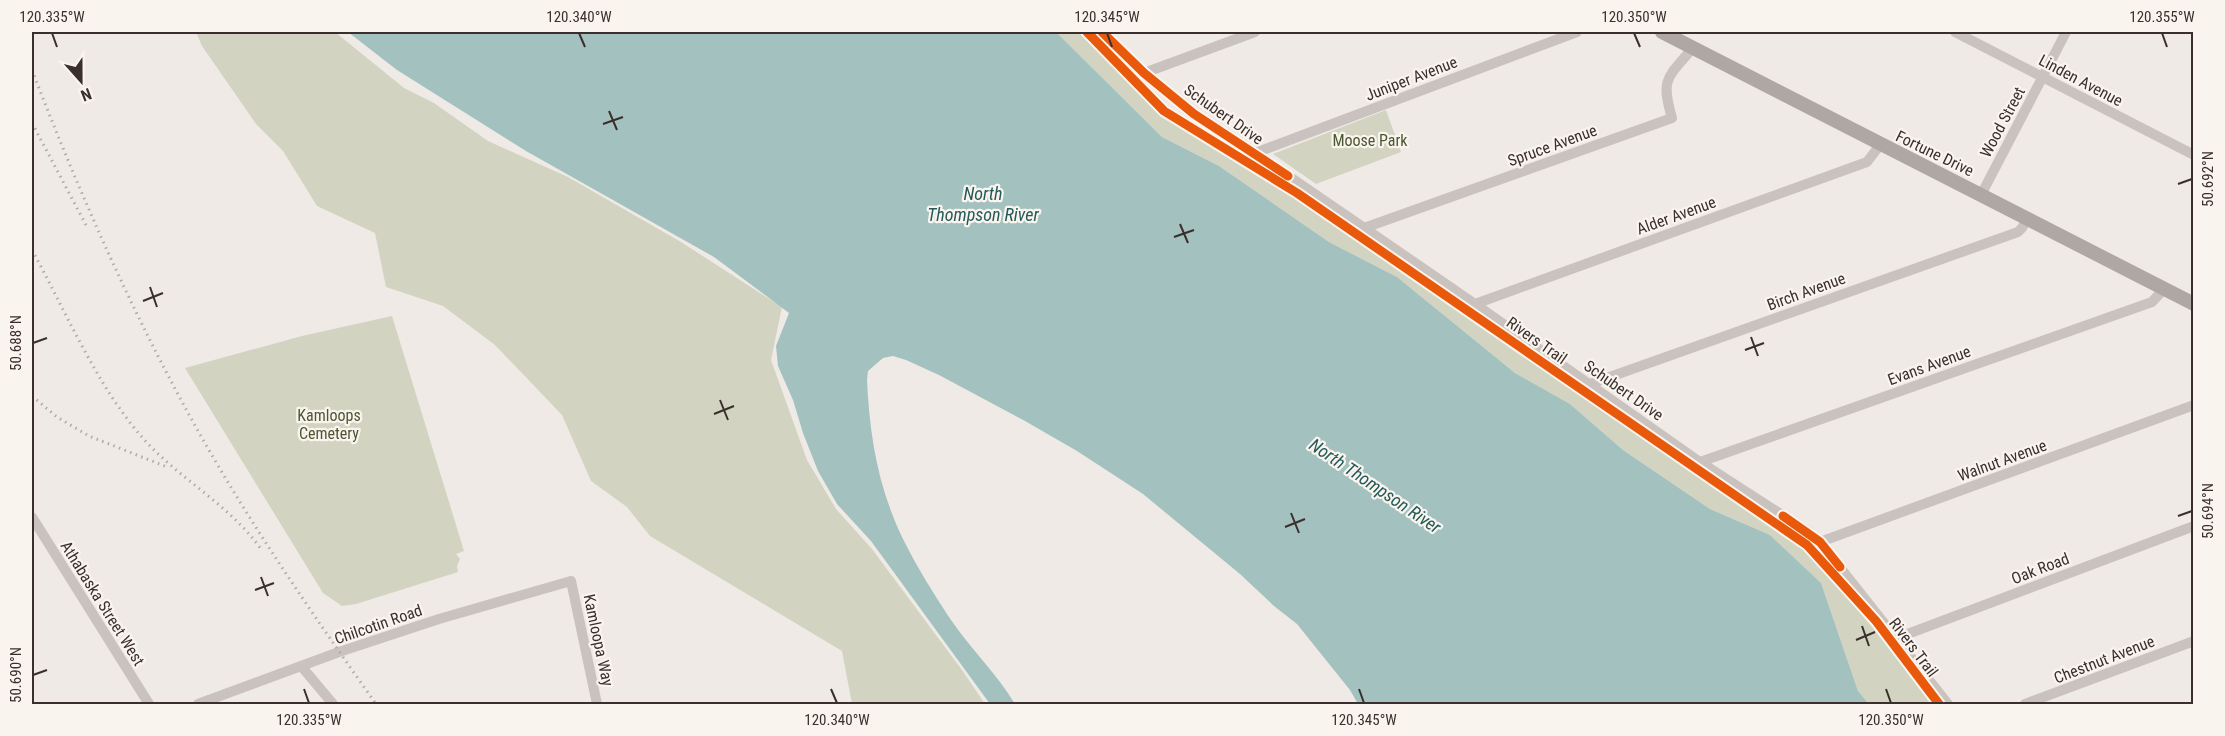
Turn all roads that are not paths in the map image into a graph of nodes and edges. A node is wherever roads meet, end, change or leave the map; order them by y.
1 (1102, 32) edge
2 (1255, 32) edge
3 (1576, 32) edge
4 (1662, 32) edge
5 (1955, 32) edge
6 (2066, 32) edge
7 (1114, 37) edge
8 (1695, 49) junction
9 (1144, 72) junction
10 (2043, 77) junction
11 (1880, 145) junction
12 (1255, 153) junction
13 (2193, 156) edge
14 (1981, 195) junction
15 (2027, 219) junction
16 (1364, 228) junction
17 (2164, 289) junction
18 (1475, 304) junction
19 (2193, 304) edge
20 (1590, 384) junction
21 (2193, 405) edge
22 (1700, 462) junction
23 (32, 517) edge
24 (2193, 526) edge
25 (1820, 542) junction
26 (571, 581) joint
27 (1897, 638) junction
28 (2193, 641) edge
29 (302, 667) junction
30 (149, 705) edge
31 (198, 705) edge
32 (333, 705) edge
33 (597, 705) edge
34 (1948, 705) edge
35 (2025, 705) edge

1 - 7 street, Schubert Drive
2 - 9 street
3 - 12 street, Juniper Avenue
4 - 8 main road, Fortune Drive
5 - 10 street, Linden Avenue
6 - 10 street, Wood Street
7 - 9 street, Schubert Drive
8 - 11 main road, Fortune Drive
8 - 16 street, Spruce Avenue
9 - 12 street, Schubert Drive
10 - 13 street, Linden Avenue
10 - 14 street, Wood Street
11 - 14 main road, Fortune Drive
11 - 18 street, Alder Avenue
12 - 16 street, Schubert Drive
14 - 15 main road, Fortune Drive
15 - 17 main road, Fortune Drive
15 - 20 street, Birch Avenue
16 - 18 street, Schubert Drive
17 - 19 main road, Fortune Drive
17 - 22 street, Evans Avenue
18 - 20 street, Schubert Drive
20 - 22 street, Schubert Drive
21 - 25 street, Walnut Avenue
22 - 25 street, Schubert Drive
23 - 30 street, Athabaska Street West
24 - 27 street, Oak Road
25 - 27 street, Schubert Drive
26 - 29 street, Chilcotin Road
26 - 33 street, Kamloopa Way
27 - 34 street, Schubert Drive
28 - 35 street, Chestnut Avenue
29 - 31 street, Chilcotin Road
29 - 32 street

